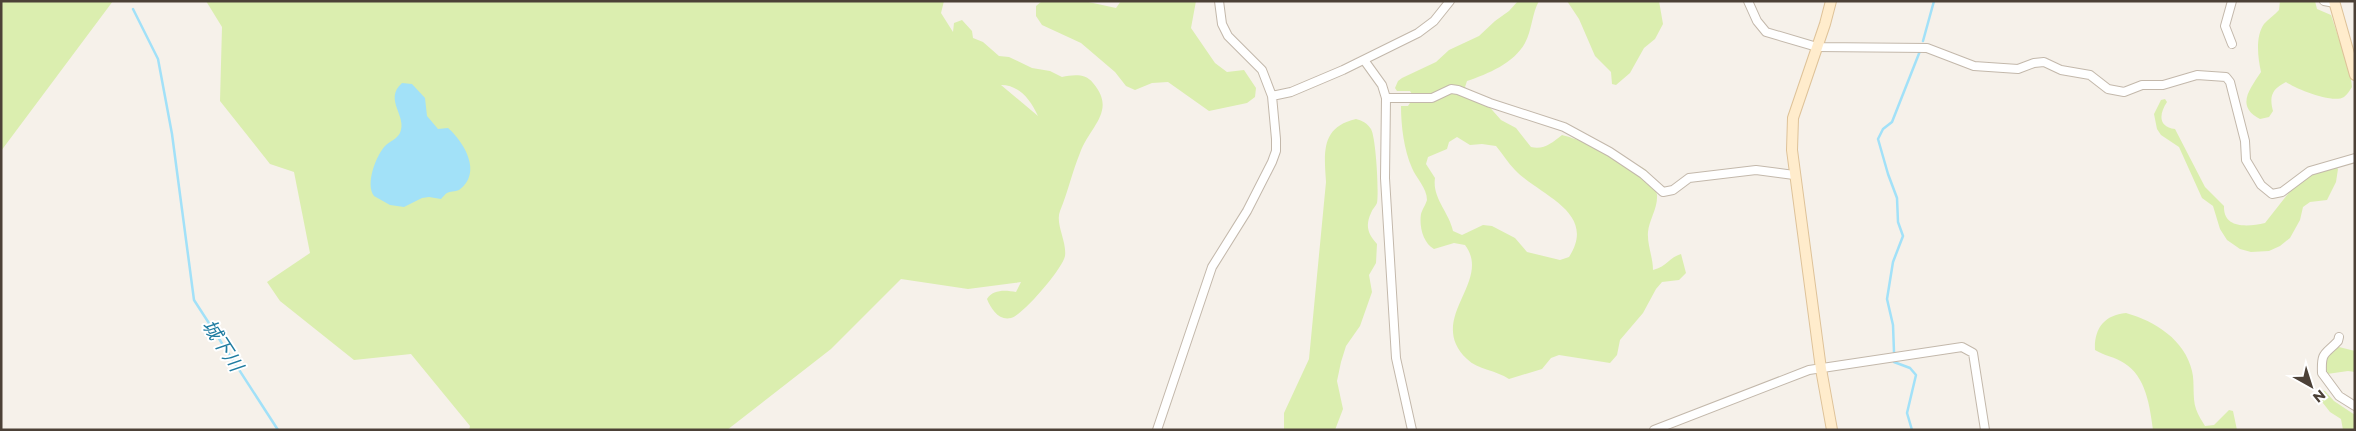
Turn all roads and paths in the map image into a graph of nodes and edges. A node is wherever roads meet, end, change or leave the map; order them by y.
1 (1219, 1) edge
2 (1450, 1) edge
3 (1748, 1) edge
4 (1831, 1) edge
5 (2232, 1) edge
6 (2331, 2) edge
7 (2232, 44) dead end
8 (1817, 47) junction
9 (1364, 60) junction
10 (2355, 75) edge
11 (1272, 96) junction
12 (1386, 98) junction
13 (2355, 158) edge
14 (1794, 174) junction
15 (2339, 337) dead end
16 (1821, 369) junction
17 (2355, 406) edge
18 (1157, 430) edge
19 (1412, 430) edge
20 (1654, 430) edge
21 (1832, 430) edge
22 (1985, 430) edge

1 - 11 street
2 - 9 street
3 - 8 street
4 - 8 street
5 - 7 street
6 - 10 street
8 - 13 street
8 - 14 street
9 - 11 street
9 - 12 street
11 - 18 street
12 - 14 street
12 - 19 street
14 - 16 street
15 - 17 street
16 - 20 street
16 - 21 street
16 - 22 street

